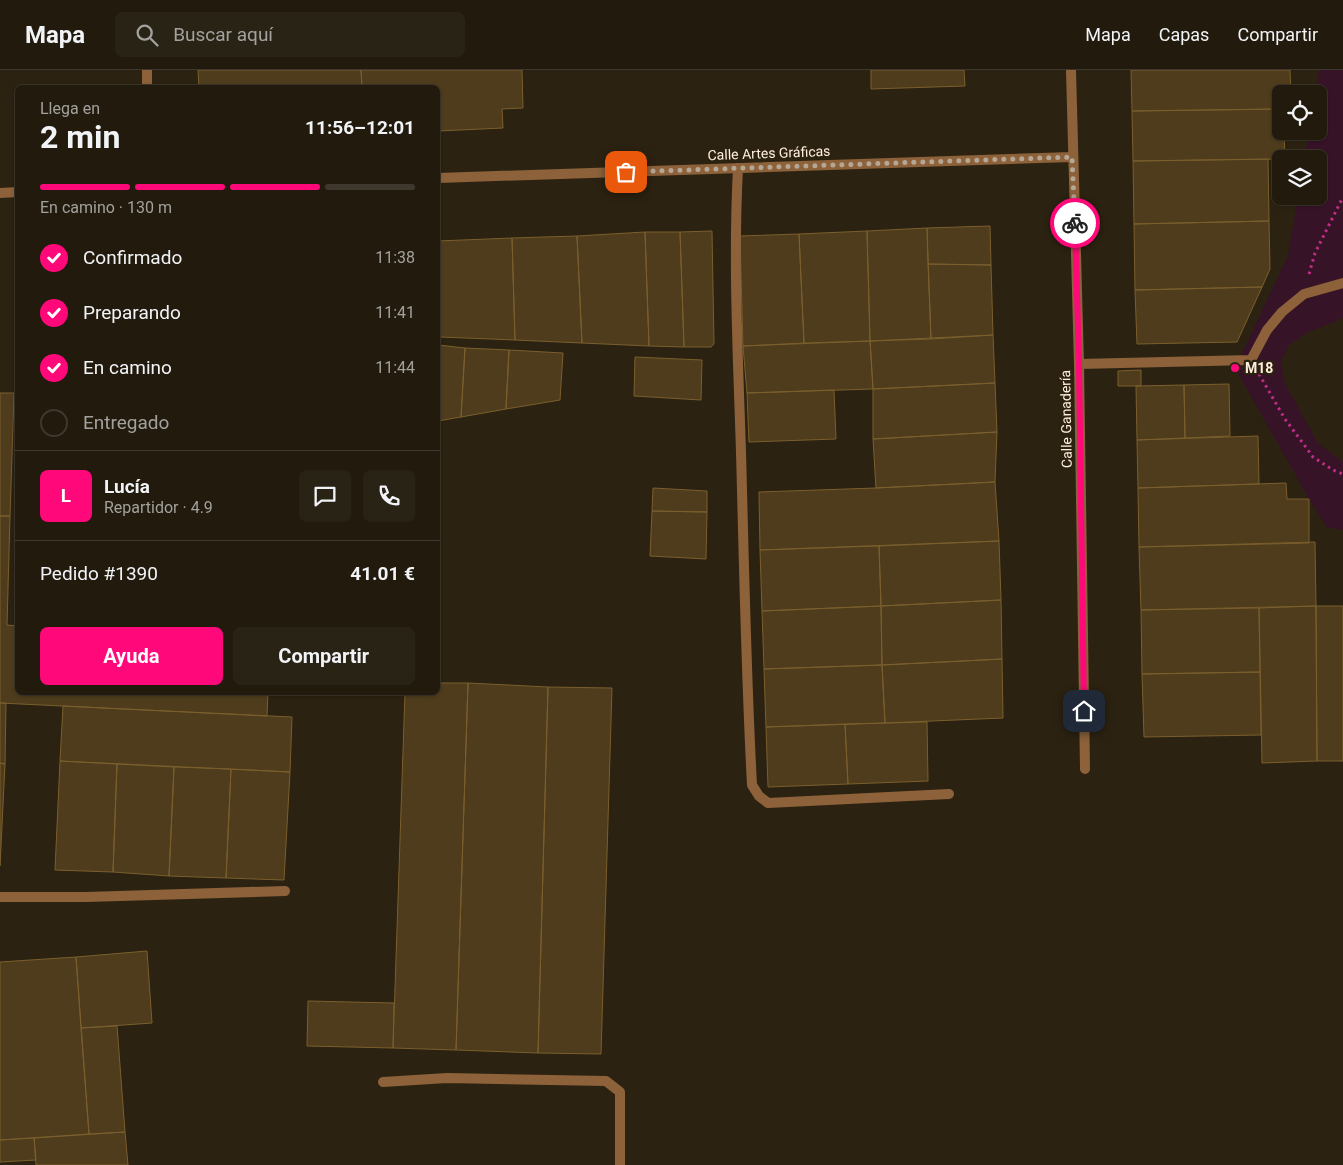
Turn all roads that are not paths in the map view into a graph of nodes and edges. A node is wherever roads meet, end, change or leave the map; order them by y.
1 (146, 70) edge
2 (1071, 70) edge
3 (147, 85) edge
4 (1072, 157) junction
5 (738, 168) junction
6 (440, 178) edge
7 (15, 192) edge
8 (0, 193) edge
9 (1343, 283) edge
10 (1079, 364) junction
11 (1085, 769) dead end
12 (949, 794) dead end
13 (284, 891) dead end
14 (0, 897) edge
15 (383, 1082) dead end
16 (620, 1165) edge

1 - 3 street
2 - 4 street, Calle Ganadería
4 - 5 street, Calle Artes Gráficas
4 - 10 street, Calle Ganadería
5 - 6 street, Calle Artes Gráficas
5 - 12 street
7 - 8 street
9 - 10 street
10 - 11 street, Calle Ganadería
13 - 14 street
15 - 16 street

